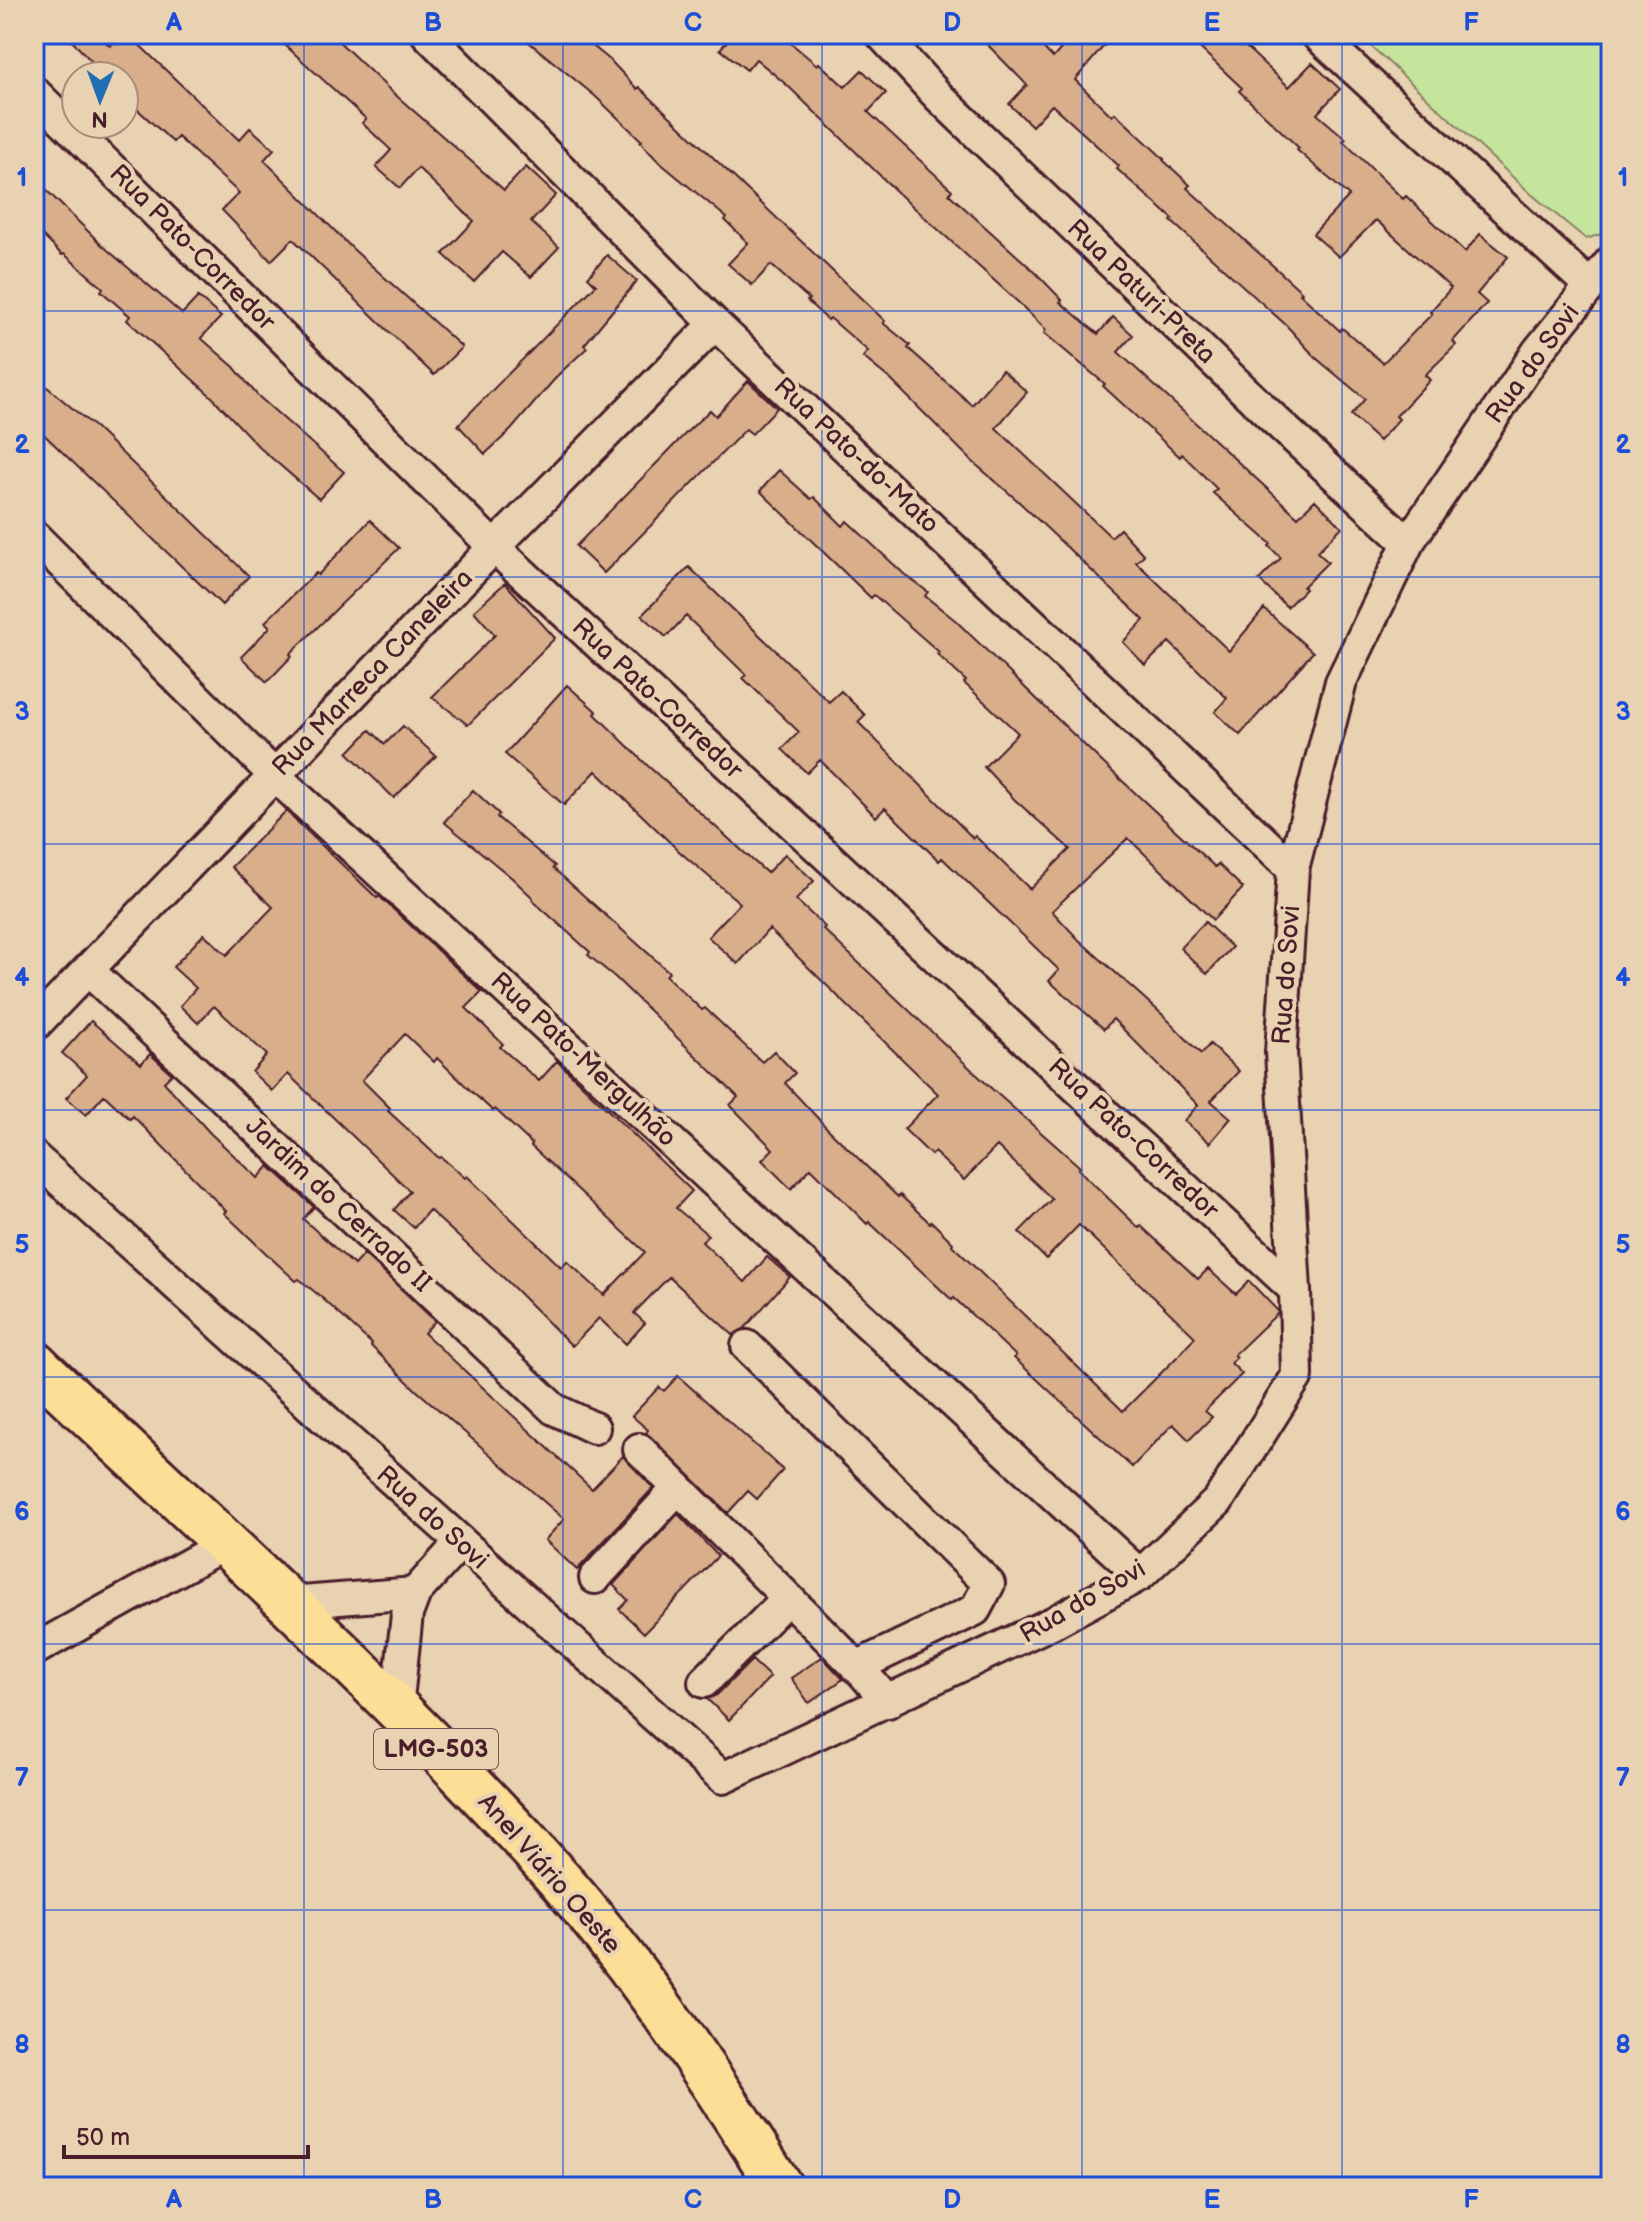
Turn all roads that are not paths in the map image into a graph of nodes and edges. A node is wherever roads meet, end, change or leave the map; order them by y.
1 (427, 34) edge
2 (881, 34) edge
3 (1316, 34) edge
4 (34, 92) edge
5 (1611, 261) edge
6 (1590, 286) junction
7 (715, 324) junction
8 (34, 536) edge
9 (1408, 543) junction
10 (494, 547) junction
11 (274, 775) junction
12 (1293, 869) junction
13 (89, 971) junction
14 (34, 1026) edge
15 (34, 1157) edge
16 (1295, 1290) junction
17 (747, 1346) dead end
18 (34, 1363) edge
19 (594, 1428) dead end
20 (639, 1449) dead end
21 (677, 1489) junction
22 (460, 1543) junction
23 (225, 1544) junction
24 (1140, 1575) junction
25 (595, 1578) dead end
26 (415, 1593) junction
27 (788, 1598) junction
28 (289, 1603) junction
29 (34, 1650) edge
30 (856, 1667) junction
31 (704, 1682) dead end
32 (888, 1702) junction
33 (397, 1709) junction
34 (780, 2187) edge

1 - 7 street, Rua Pato-do-Mato
2 - 9 street, Rua Paturi-Preta
3 - 6 street
4 - 10 street, Rua Pato-Corredor
5 - 6 street, Rua do Sovi
6 - 9 street, Rua do Sovi
7 - 10 street, Rua Marreca Caneleira
7 - 12 street, Rua Pato-do-Mato
8 - 11 street, Rua Pato-Mergulhão
9 - 12 street, Rua do Sovi
10 - 11 street, Rua Marreca Caneleira
10 - 16 street, Rua Pato-Corredor
11 - 13 street, Rua Marreca Caneleira
11 - 24 street, Rua Pato-Mergulhão
12 - 16 street, Rua do Sovi
13 - 14 street, Rua Marreca Caneleira
13 - 19 street, Jardim do Cerrado II
15 - 22 street, Rua do Sovi
16 - 24 street, Rua do Sovi
17 - 30 street
18 - 23 main road, Anel Viário Oeste / LMG-503
20 - 21 street
21 - 25 street
21 - 27 street
22 - 26 street
22 - 32 street, Rua do Sovi
23 - 28 main road, Anel Viário Oeste / LMG-503
23 - 29 street
24 - 32 street, Rua do Sovi
26 - 28 street
26 - 33 street
27 - 30 street
27 - 31 street
28 - 33 main road, Anel Viário Oeste / LMG-503
30 - 32 street
33 - 34 main road, Anel Viário Oeste / LMG-503

